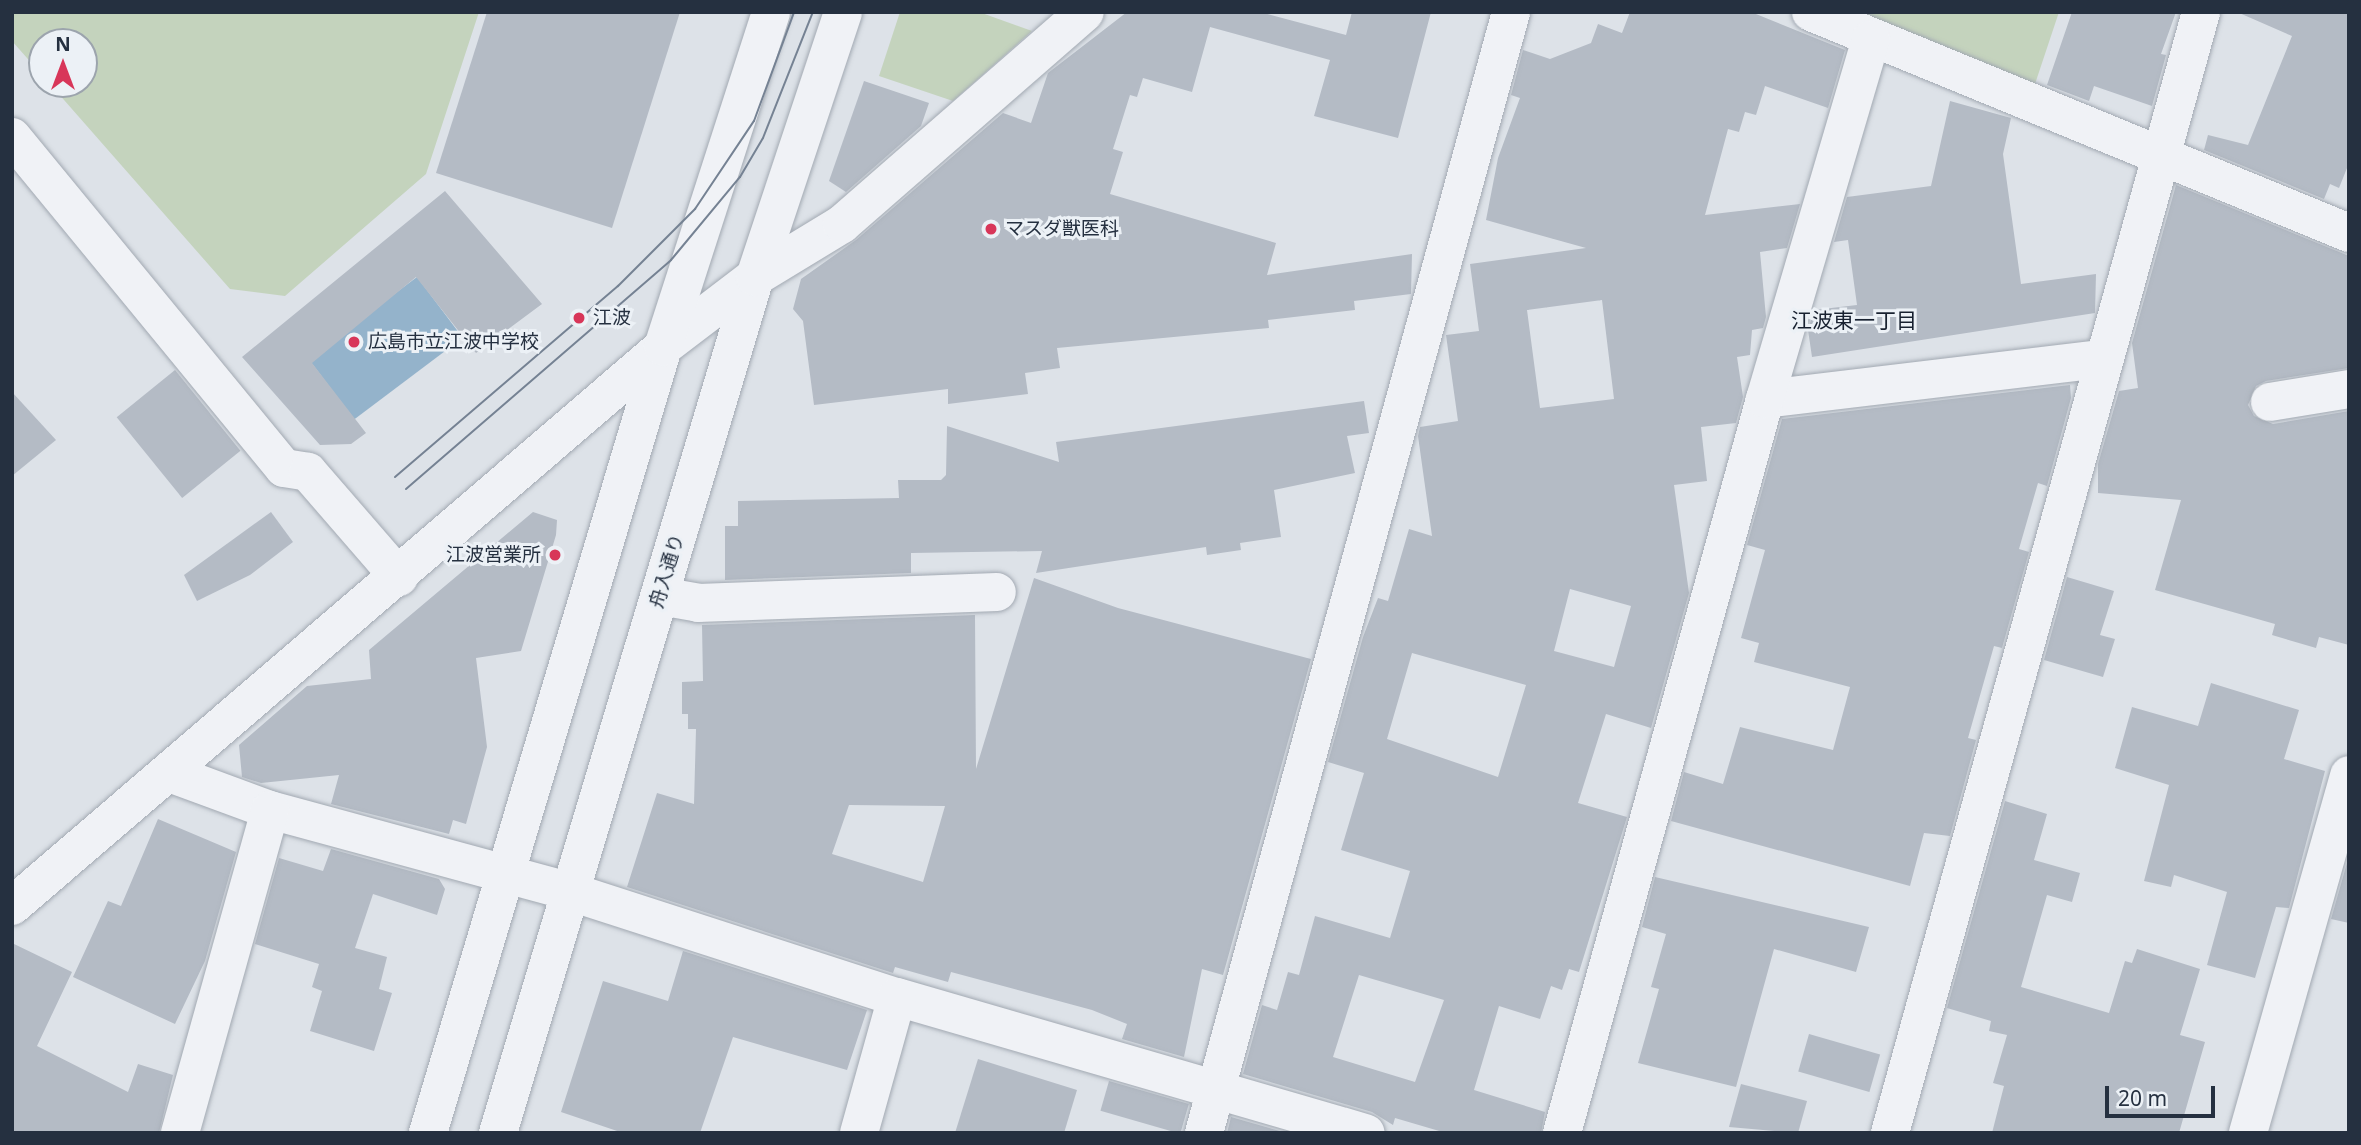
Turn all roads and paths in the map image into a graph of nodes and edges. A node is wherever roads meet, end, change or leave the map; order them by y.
1 (771, 12) edge
2 (843, 12) edge
3 (1085, 12) edge
4 (1511, 12) edge
5 (1811, 12) edge
6 (2201, 12) edge
7 (1871, 39) junction
8 (12, 137) edge
9 (2156, 158) junction
10 (2349, 233) edge
11 (755, 277) junction
12 (663, 346) junction
13 (2102, 359) junction
14 (2349, 389) edge
15 (1765, 399) junction
16 (2270, 402) dead end
17 (399, 577) junction
18 (997, 592) dead end
19 (660, 596) junction
20 (172, 774) junction
21 (2349, 775) edge
22 (270, 810) junction
23 (506, 873) junction
24 (570, 892) junction
25 (12, 906) edge
26 (897, 997) junction
27 (1216, 1089) junction
28 (180, 1133) edge
29 (428, 1133) edge
30 (498, 1133) edge
31 (859, 1133) edge
32 (1204, 1133) edge
33 (1366, 1133) edge
34 (1562, 1133) edge
35 (1890, 1133) edge
36 (2248, 1133) edge

1 - 12 street
2 - 11 street, 舟入通り
3 - 11 street
4 - 27 street
5 - 7 street
6 - 9 street
7 - 9 street
7 - 15 street
8 - 17 street
9 - 10 street
9 - 13 street
11 - 12 street
11 - 19 street, 舟入通り
12 - 17 street
12 - 23 street
13 - 15 street
13 - 35 street
14 - 16 street
15 - 34 street
17 - 20 street
18 - 19 street
19 - 24 street, 舟入通り
20 - 22 street
20 - 25 street
21 - 36 street
22 - 23 street
22 - 28 street
23 - 24 street
23 - 29 street
24 - 26 street
24 - 30 street, 舟入通り
26 - 27 street
26 - 31 street
27 - 32 street
27 - 33 street

